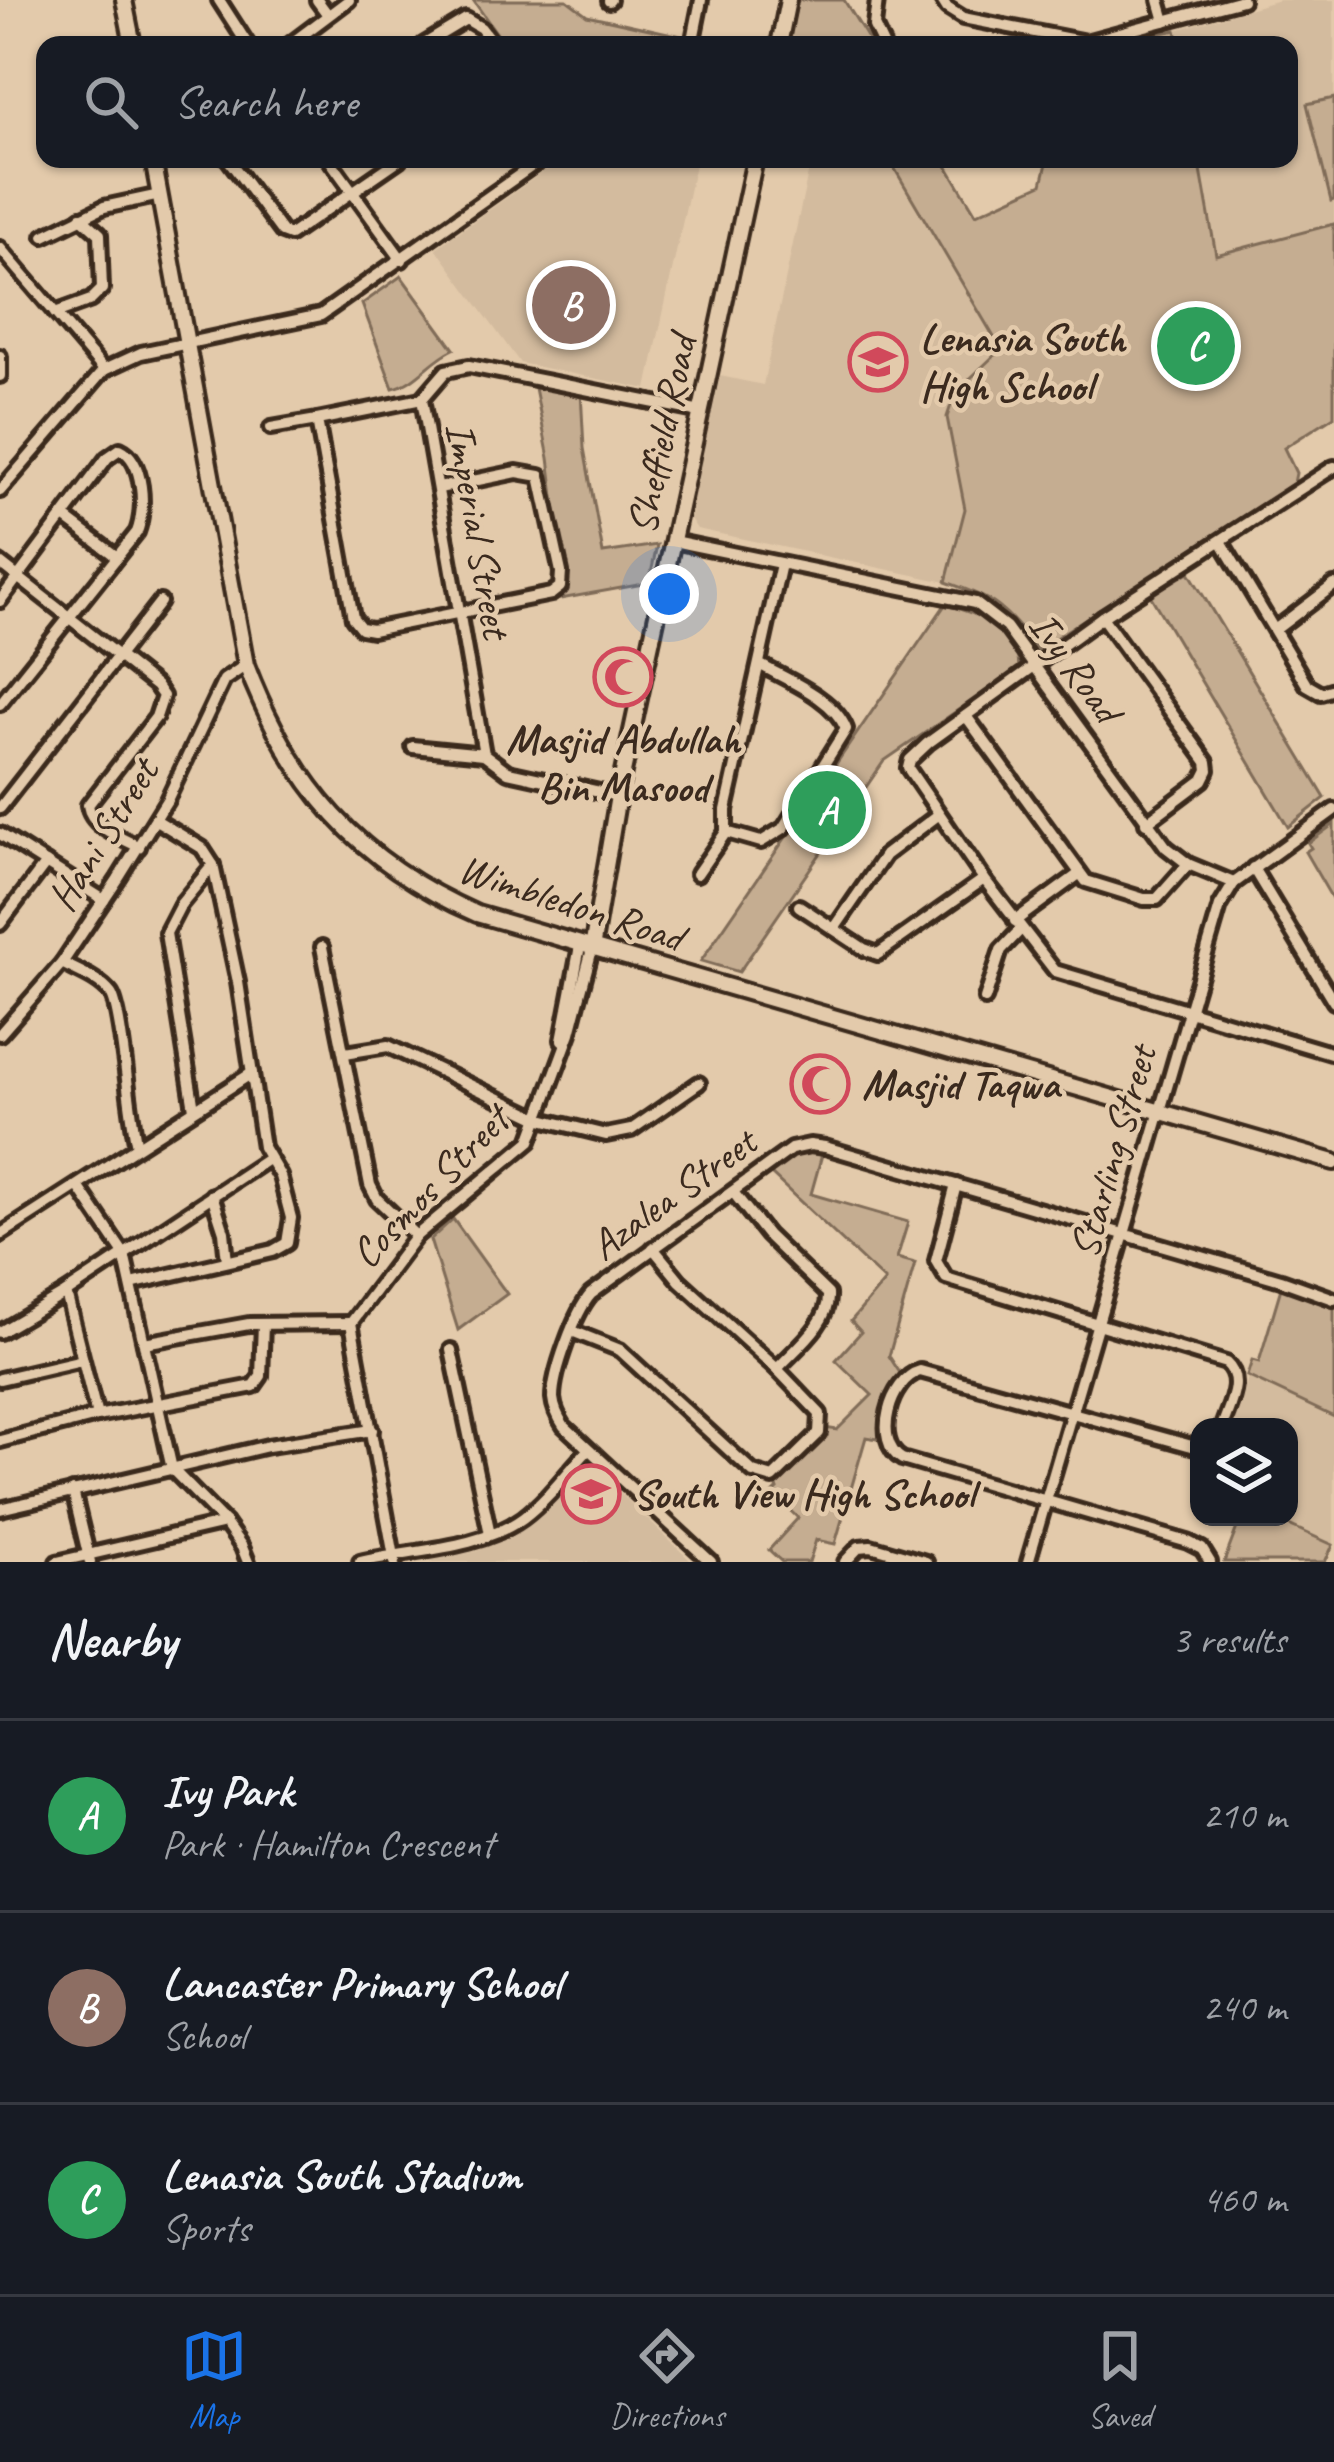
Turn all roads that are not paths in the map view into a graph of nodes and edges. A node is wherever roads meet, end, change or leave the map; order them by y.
1 (124, 0) edge
2 (219, 0) edge
3 (317, 0) edge
4 (350, 0) edge
5 (701, 0) edge
6 (788, 0) edge
7 (877, 0) edge
8 (942, 0) edge
9 (1159, 0) edge
10 (1242, 0) edge
11 (328, 15) junction
12 (1165, 21) junction
13 (131, 36) edge
14 (242, 36) edge
15 (301, 36) edge
16 (438, 36) edge
17 (487, 36) edge
18 (694, 36) edge
19 (781, 36) edge
20 (879, 36) edge
21 (1043, 36) edge
22 (1111, 36) edge
23 (155, 168) edge
24 (235, 168) edge
25 (335, 168) edge
26 (388, 168) edge
27 (530, 168) edge
28 (753, 168) edge
29 (353, 193) junction
30 (160, 195) junction
31 (81, 217) junction
32 (44, 236) dead end
33 (0, 248) edge
34 (9, 260) junction
35 (402, 260) junction
36 (0, 272) edge
37 (55, 313) junction
38 (188, 343) junction
39 (0, 356) edge
40 (104, 370) junction
41 (0, 376) edge
42 (422, 399) junction
43 (700, 412) junction
44 (317, 419) junction
45 (271, 428) dead end
46 (1334, 467) edge
47 (439, 488) junction
48 (0, 491) edge
49 (64, 517) junction
50 (673, 541) junction
51 (1221, 541) junction
52 (117, 557) junction
53 (0, 563) edge
54 (781, 564) junction
55 (18, 577) junction
56 (1334, 585) edge
57 (0, 601) edge
58 (160, 602) dead end
59 (460, 615) junction
60 (69, 616) junction
61 (1102, 617) junction
62 (1276, 629) junction
63 (119, 656) junction
64 (759, 664) junction
65 (246, 665) junction
66 (1033, 666) junction
67 (1334, 689) edge
68 (0, 704) edge
69 (966, 716) junction
70 (413, 747) dead end
71 (484, 754) junction
72 (618, 796) junction
73 (0, 808) edge
74 (1334, 810) edge
75 (938, 815) junction
76 (156, 820) junction
77 (1146, 823) junction
78 (725, 832) junction
79 (0, 834) edge
80 (139, 848) junction
81 (46, 863) junction
82 (1188, 864) junction
83 (213, 865) junction
84 (1253, 868) junction
85 (697, 874) dead end
86 (1079, 874) junction
87 (984, 880) junction
88 (1234, 884) junction
89 (104, 900) junction
90 (799, 906) dead end
91 (0, 924) edge
92 (1018, 925) junction
93 (834, 929) junction
94 (322, 947) dead end
95 (586, 947) junction
96 (62, 963) junction
97 (985, 999) dead end
98 (1334, 1002) edge
99 (1190, 1013) junction
100 (0, 1034) edge
101 (1333, 1051) edge
102 (345, 1053) junction
103 (252, 1072) junction
104 (699, 1083) dead end
105 (194, 1109) junction
106 (1158, 1111) junction
107 (541, 1119) junction
108 (137, 1146) junction
109 (268, 1159) junction
110 (1334, 1162) edge
111 (956, 1185) junction
112 (78, 1186) junction
113 (734, 1192) junction
114 (212, 1196) junction
115 (1124, 1234) junction
116 (0, 1235) edge
117 (416, 1237) junction
118 (653, 1248) junction
119 (124, 1254) junction
120 (226, 1261) junction
121 (131, 1284) junction
122 (66, 1293) junction
123 (1334, 1299) edge
124 (351, 1323) junction
125 (262, 1324) junction
126 (1097, 1324) junction
127 (572, 1331) junction
128 (0, 1332) edge
129 (144, 1343) junction
130 (451, 1350) dead end
131 (82, 1360) junction
132 (777, 1369) junction
133 (0, 1378) edge
134 (158, 1404) junction
135 (1071, 1412) junction
136 (97, 1416) junction
137 (1225, 1418) edge
138 (372, 1430) junction
139 (0, 1441) edge
140 (1190, 1445) edge
141 (588, 1450) junction
142 (172, 1469) junction
143 (73, 1491) junction
144 (1046, 1501) junction
145 (0, 1509) edge
146 (225, 1523) junction
147 (490, 1534) junction
148 (89, 1558) edge
149 (394, 1558) edge
150 (57, 1562) edge
151 (248, 1562) edge
152 (359, 1562) edge
153 (711, 1562) edge
154 (845, 1562) edge
155 (926, 1562) edge
156 (1028, 1562) edge
157 (1210, 1562) edge

1 - 13 street
2 - 14 street
3 - 11 street
4 - 11 street
5 - 18 street
6 - 19 street
7 - 20 street
8 - 21 street
9 - 12 street
10 - 12 street
11 - 15 street
12 - 22 street
16 - 17 street
23 - 30 street, Wimbledon Road
24 - 29 street
25 - 29 street
26 - 29 street
27 - 35 street
28 - 43 street, Sheffield Road
29 - 35 street
30 - 31 street
30 - 38 street, Wimbledon Road
31 - 32 street
31 - 37 street
33 - 34 street
34 - 36 street
34 - 37 street
35 - 38 street
37 - 40 street
38 - 40 street
38 - 65 street, Wimbledon Road
39 - 41 street
40 - 48 street
42 - 43 street, Imperial Street
42 - 44 street
42 - 47 street, Imperial Street
43 - 50 street, Sheffield Road
44 - 45 street
44 - 59 street
46 - 51 street
47 - 59 street, Imperial Street
47 - 59 street
49 - 52 street
49 - 52 street
49 - 55 street
50 - 54 street, Ivy Road
50 - 72 street, Sheffield Road
51 - 61 street
51 - 62 street
52 - 60 street
53 - 55 street
54 - 64 street
54 - 66 street, Ivy Road
55 - 57 street
55 - 60 street
56 - 62 street
58 - 63 street
59 - 71 street, Imperial Street
60 - 63 street
60 - 68 street
61 - 66 street
61 - 77 street
62 - 67 street
63 - 73 street
63 - 80 street
64 - 78 street
64 - 78 street
65 - 76 street, Hani Street
65 - 95 street, Wimbledon Road
66 - 69 street
66 - 77 street, Ivy Road
69 - 75 street
69 - 86 street
70 - 71 street
71 - 72 street
72 - 95 street, Sheffield Road
74 - 84 street, Starling Street
75 - 87 street
75 - 93 street
76 - 80 street, Hani Street
76 - 83 street
77 - 82 street, Ivy Road
78 - 85 street
79 - 81 street
80 - 89 street, Hani Street
81 - 89 street
81 - 91 street
82 - 86 street
82 - 88 street, Ivy Road
83 - 103 street
83 - 105 street
84 - 88 street, Starling Street
84 - 98 street
86 - 92 street
87 - 92 street
87 - 93 street
88 - 99 street, Starling Street
89 - 96 street, Hani Street
90 - 93 street
92 - 97 street
92 - 99 street
94 - 102 street
95 - 106 street, Wimbledon Road
95 - 107 street, Cosmos Street
96 - 100 street, Hani Street
96 - 108 street
99 - 101 street
99 - 106 street, Starling Street
102 - 107 street
102 - 117 street
103 - 105 street
103 - 109 street
104 - 107 street
105 - 108 street
106 - 110 street, Wimbledon Road
106 - 115 street, Starling Street
107 - 117 street, Cosmos Street
108 - 112 street
109 - 114 street
109 - 120 street
111 - 113 street, Azalea Street
111 - 115 street, Azalea Street
111 - 126 street
112 - 116 street
112 - 119 street
113 - 118 street, Azalea Street
113 - 132 street
114 - 119 street
114 - 120 street
115 - 123 street, Azalea Street
115 - 126 street, Starling Street
117 - 124 street, Cosmos Street
118 - 127 street, Azalea Street
118 - 132 street
119 - 121 street
119 - 122 street
120 - 121 street
121 - 129 street
122 - 128 street
122 - 131 street
124 - 125 street
124 - 138 street, Cosmos Street
125 - 129 street
125 - 134 street
126 - 135 street, Starling Street
126 - 137 street
127 - 132 street
127 - 141 street, Azalea Street
129 - 134 street
130 - 147 street
131 - 133 street
131 - 136 street
134 - 136 street
134 - 142 street
135 - 140 street
135 - 144 street, Starling Street
135 - 144 street
136 - 139 street
138 - 142 street
138 - 149 street, Cosmos Street
141 - 147 street
141 - 153 street, Azalea Street
142 - 143 street
142 - 146 street
143 - 145 street
143 - 148 street
144 - 156 street, Starling Street
144 - 157 street
146 - 148 street
146 - 151 street
147 - 149 street
148 - 150 street
149 - 152 street
154 - 155 street

